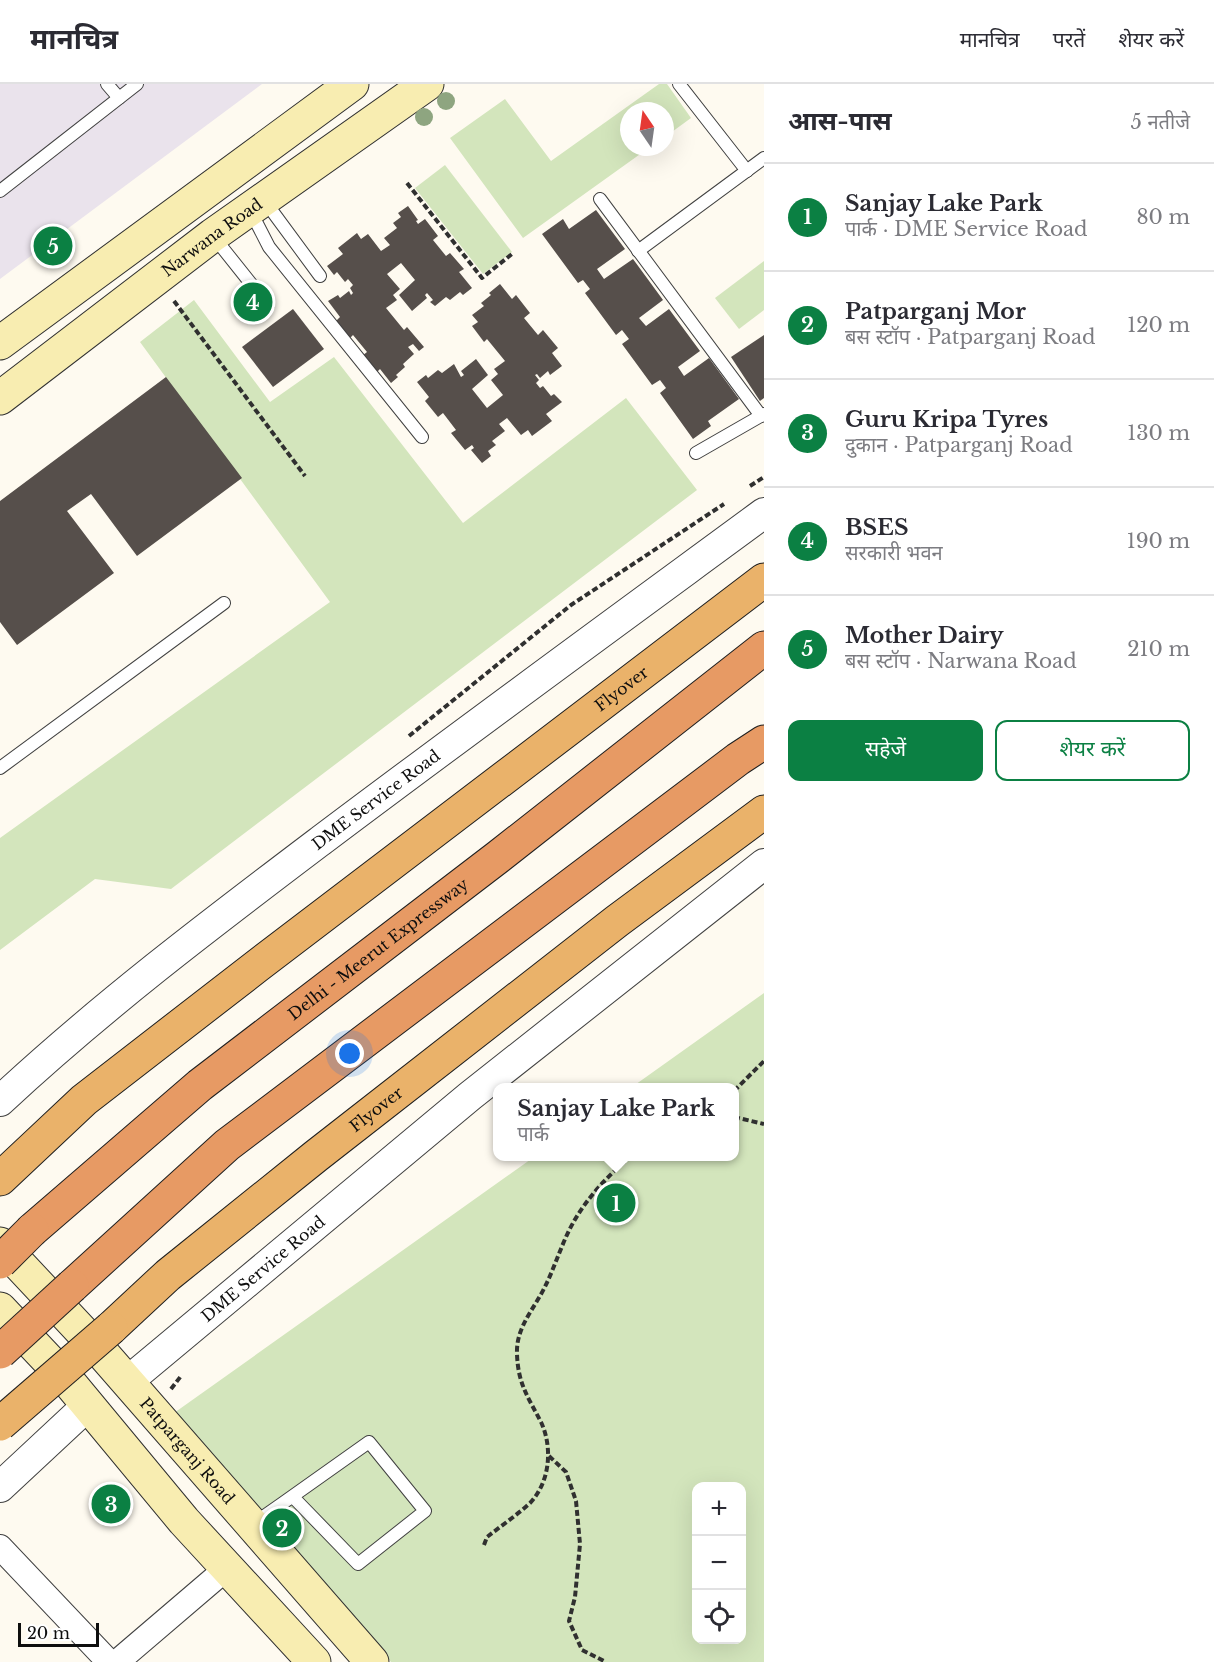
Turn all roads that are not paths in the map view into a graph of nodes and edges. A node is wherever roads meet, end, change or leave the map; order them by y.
1 (107, 84) edge
2 (137, 84) edge
3 (352, 84) edge
4 (427, 84) edge
5 (679, 84) edge
6 (119, 98) junction
7 (764, 158) edge
8 (747, 171) junction
9 (224, 177) junction
10 (0, 191) edge
11 (600, 199) dead end
12 (257, 205) junction
13 (213, 236) junction
14 (638, 251) junction
15 (320, 276) dead end
16 (268, 305) dead end
17 (0, 343) edge
18 (0, 398) edge
19 (763, 415) edge
20 (422, 437) dead end
21 (696, 453) dead end
22 (764, 513) edge
23 (762, 581) edge
24 (224, 603) dead end
25 (764, 648) edge
26 (764, 742) edge
27 (0, 768) edge
28 (764, 812) edge
29 (764, 864) edge
30 (0, 1101) edge
31 (0, 1179) edge
32 (0, 1244) edge
33 (0, 1262) edge
34 (0, 1309) edge
35 (0, 1352) edge
36 (127, 1382) junction
37 (88, 1405) junction
38 (0, 1424) edge
39 (0, 1487) edge
40 (293, 1497) junction
41 (249, 1523) junction
42 (0, 1547) edge
43 (227, 1568) junction
44 (109, 1662) edge
45 (117, 1662) edge
46 (314, 1662) edge
47 (372, 1662) edge

1 - 6 lane
2 - 6 lane
3 - 9 main road
4 - 12 main road, Narwana Road
5 - 8 lane
6 - 10 lane
7 - 8 lane
8 - 14 lane
9 - 12 main road
9 - 17 main road
11 - 14 lane
12 - 13 main road, Narwana Road
12 - 15 lane
12 - 20 lane
13 - 16 lane
13 - 18 main road, Narwana Road
14 - 19 lane
19 - 21 lane
22 - 30 street, DME Service Road
23 - 31 highway, Flyover
24 - 27 lane
25 - 33 highway, Delhi - Meerut Expressway, bridge
26 - 35 highway, bridge
28 - 38 highway, Flyover, bridge
29 - 36 street, DME Service Road
32 - 36 main road, Patparganj Road
34 - 37 main road
36 - 41 main road, Patparganj Road
37 - 39 street
37 - 43 main road
40 - 40 lane
40 - 41 lane
41 - 47 main road, Patparganj Road
42 - 44 street
43 - 45 street
43 - 46 main road

